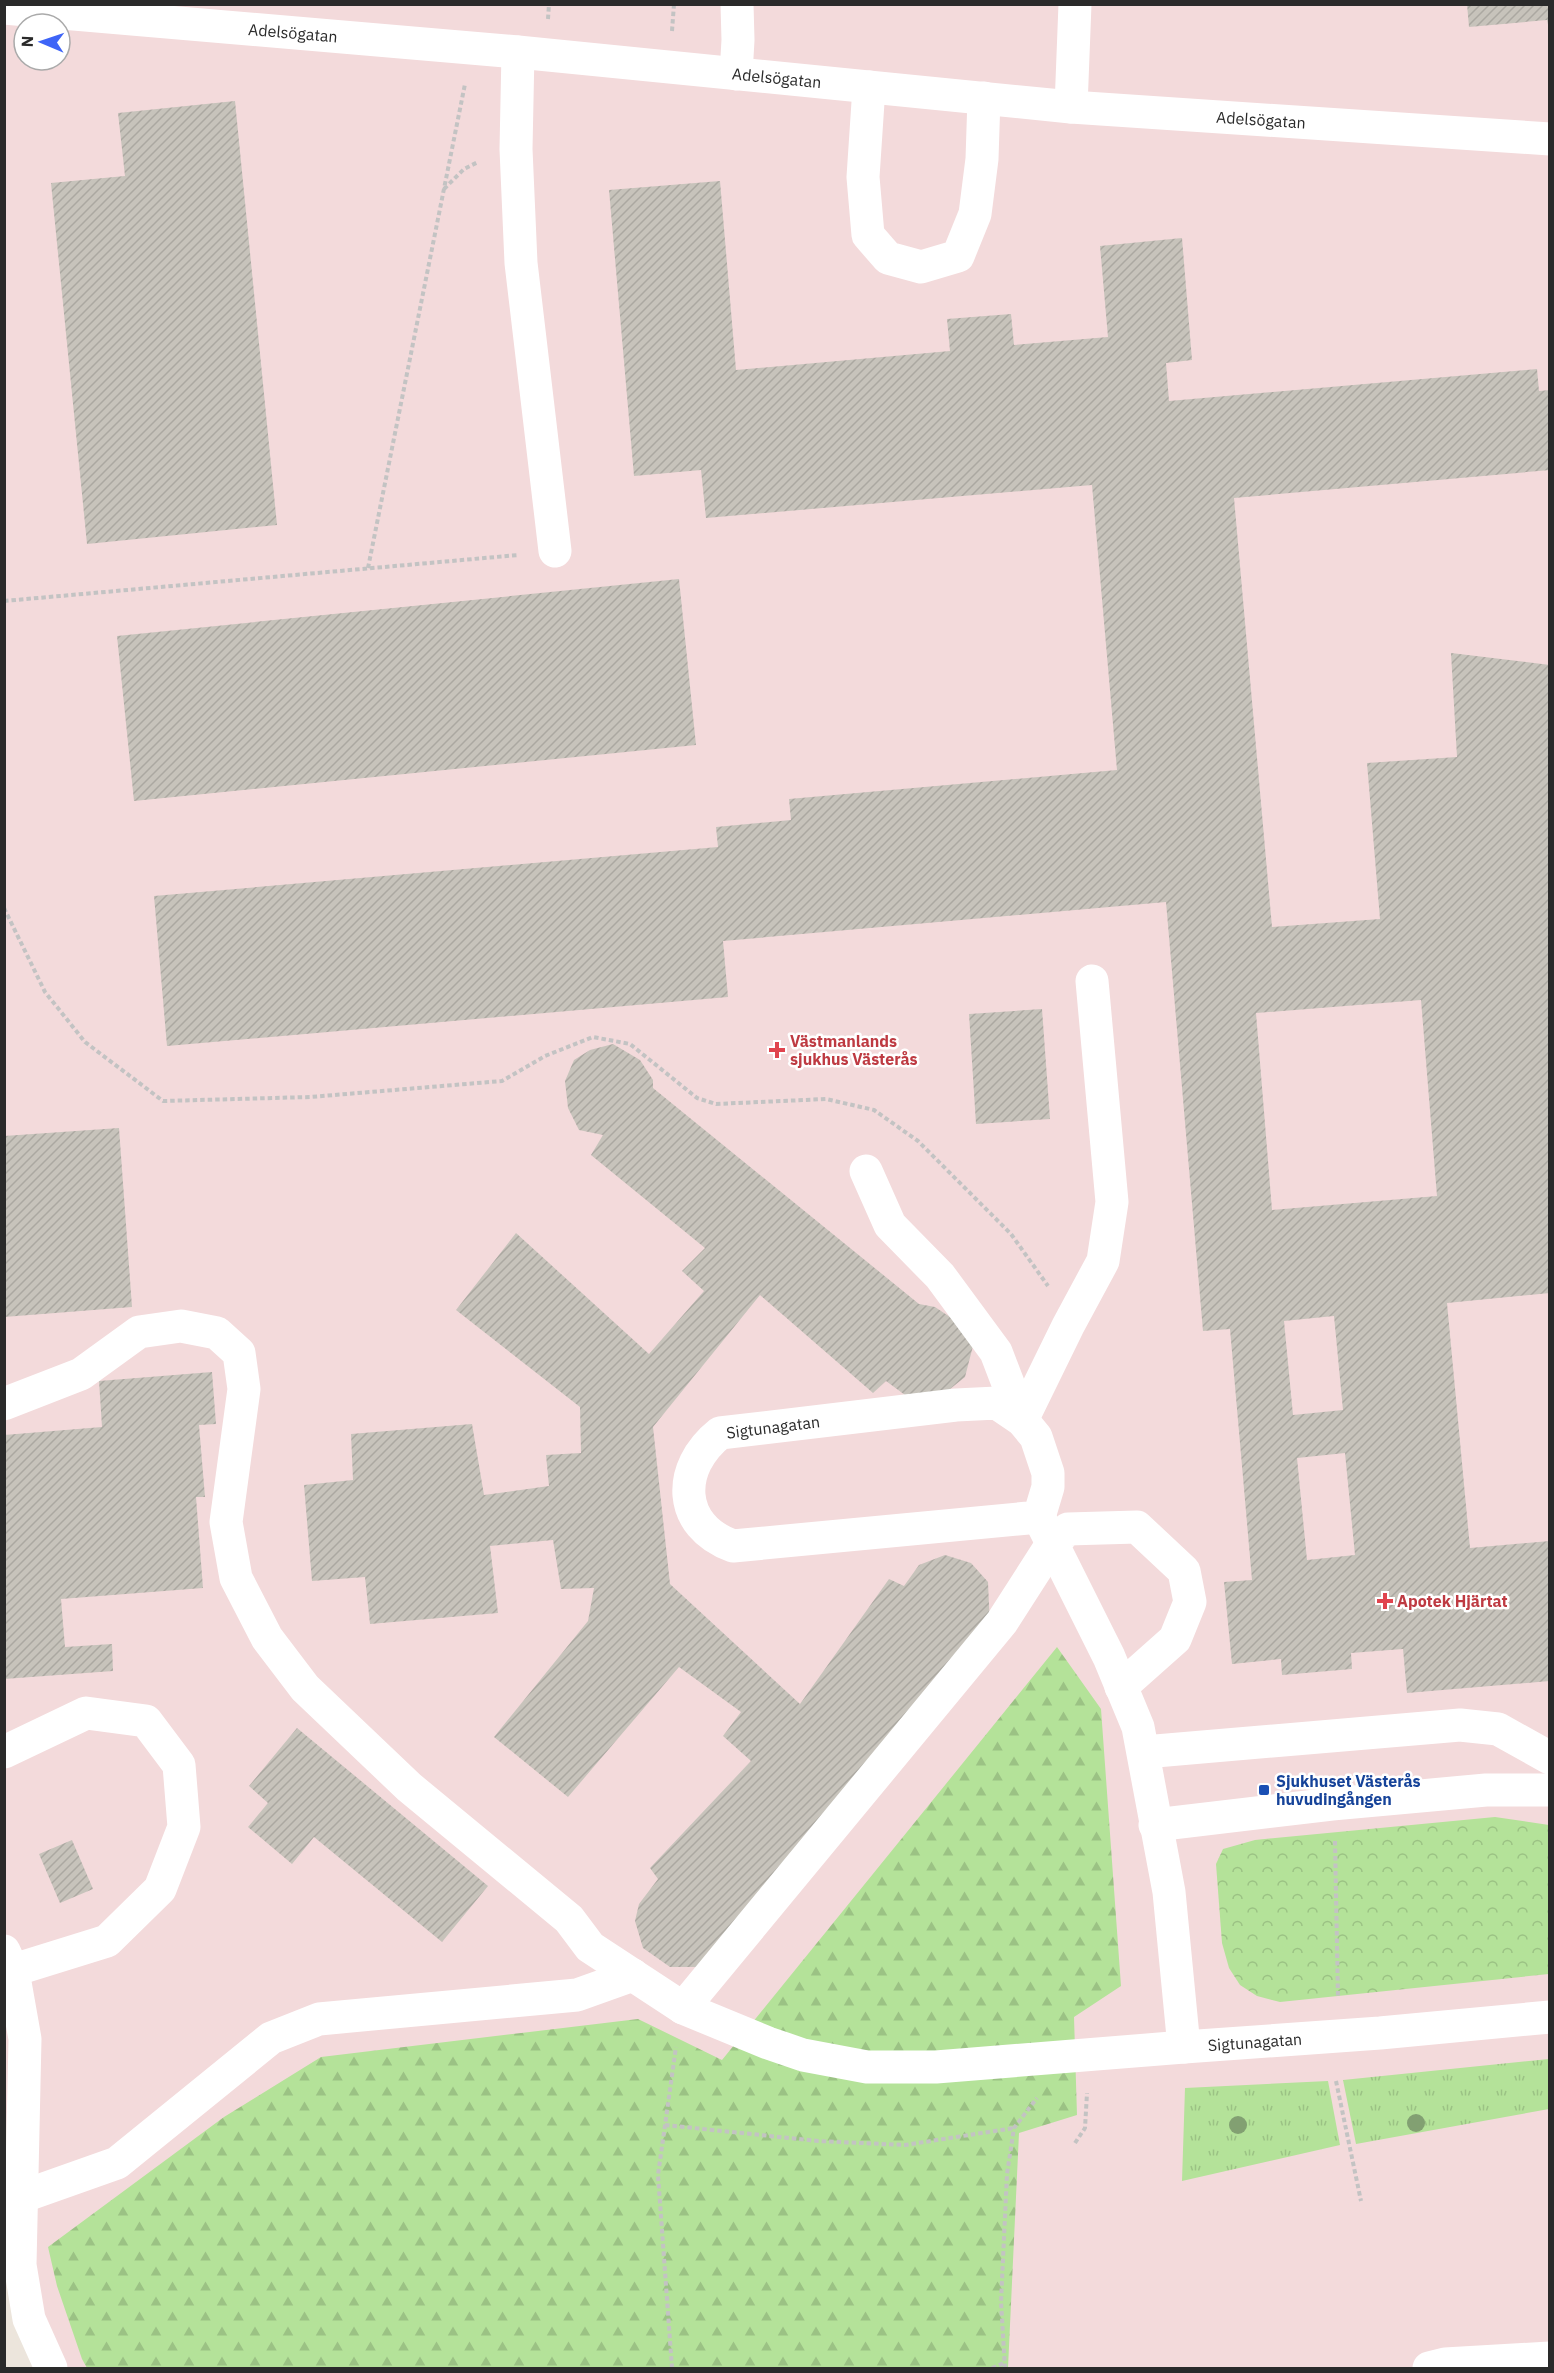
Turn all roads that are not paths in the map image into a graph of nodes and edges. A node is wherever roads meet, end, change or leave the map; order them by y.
1 (737, 4) edge
2 (1075, 4) edge
3 (4, 8) edge
4 (518, 52) junction
5 (736, 74) junction
6 (869, 87) junction
7 (984, 98) junction
8 (1071, 107) junction
9 (1550, 138) edge
10 (555, 551) road end
11 (1092, 981) dead end
12 (866, 1171) dead end
13 (4, 1404) edge
14 (1022, 1420) junction
15 (1046, 1530) junction
16 (1121, 1687) junction
17 (4, 1752) edge
18 (1143, 1752) junction
19 (1550, 1758) edge
20 (1550, 1790) edge
21 (1155, 1825) junction
22 (7, 1965) edge
23 (633, 1975) junction
24 (683, 2008) junction
25 (1550, 2017) edge
26 (1184, 2047) junction
27 (21, 2197) junction
28 (1550, 2358) edge
29 (51, 2368) edge
30 (1429, 2368) edge

1 - 5 street
2 - 8 street
3 - 4 street, Adelsögatan
4 - 5 street, Adelsögatan
4 - 10 street
5 - 6 street, Adelsögatan
6 - 7 street, Adelsögatan
6 - 7 street
7 - 8 street, Adelsögatan
8 - 9 street, Adelsögatan
11 - 14 street
12 - 14 street
13 - 23 street
14 - 15 street, Sigtunagatan
14 - 15 street, Sigtunagatan
15 - 16 street, Sigtunagatan
15 - 16 street
15 - 24 street
16 - 18 street, Sigtunagatan
17 - 22 street
18 - 19 street
18 - 21 street, Sigtunagatan
20 - 21 street
21 - 26 street, Sigtunagatan
22 - 27 street
23 - 24 street
23 - 27 street
24 - 26 street
25 - 26 street, Sigtunagatan
27 - 29 street
28 - 30 street

